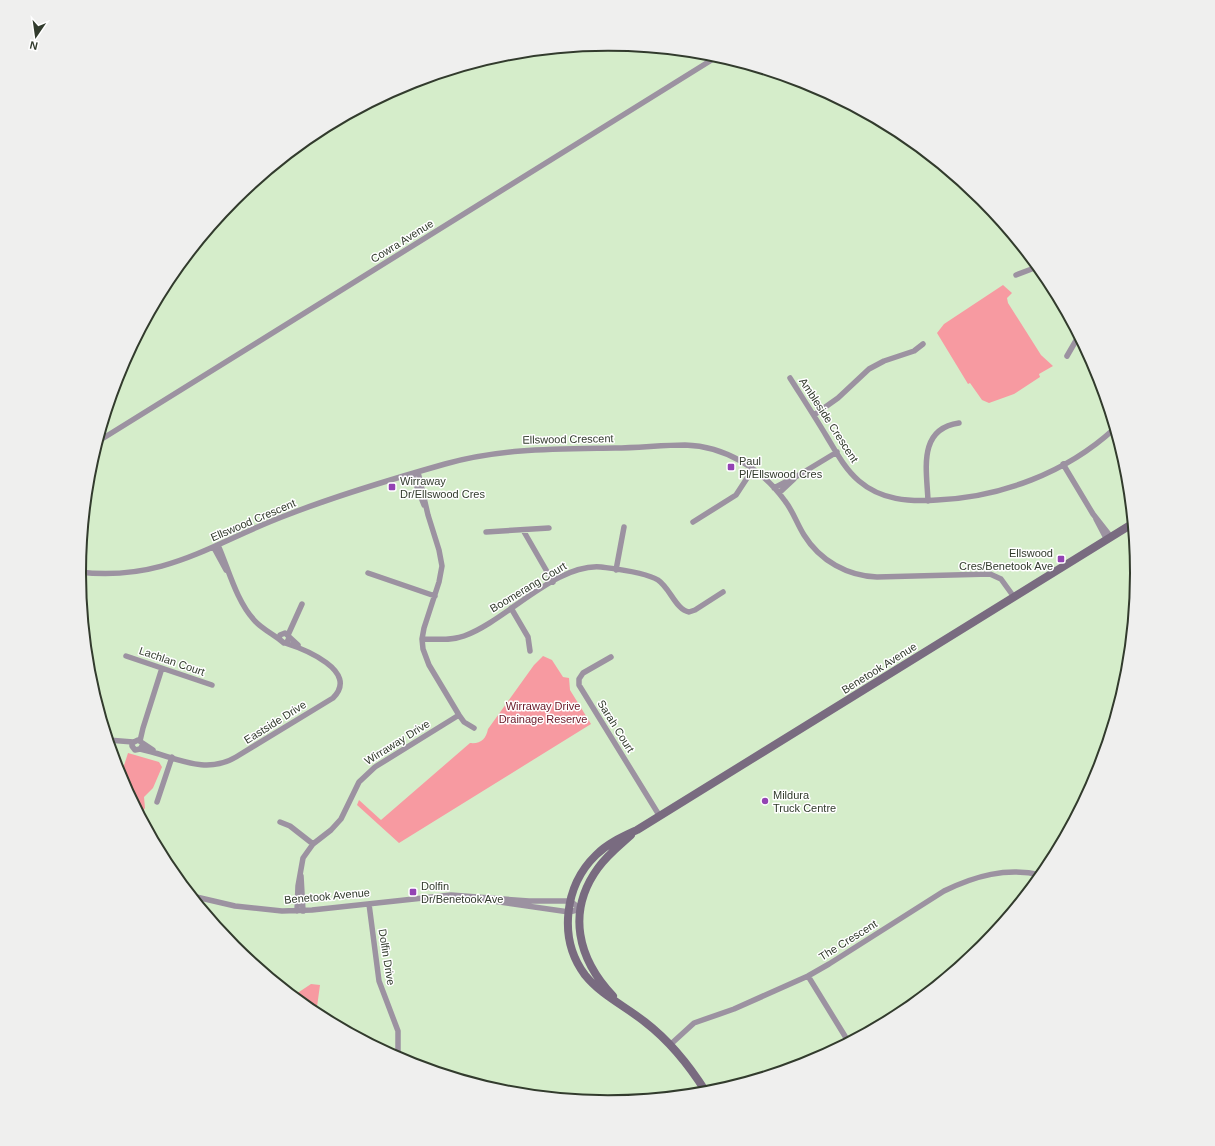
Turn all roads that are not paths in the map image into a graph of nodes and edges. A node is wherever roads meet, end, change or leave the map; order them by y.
1 (710, 61) edge
2 (1032, 269) edge
3 (1016, 275) dead end
4 (1076, 341) edge
5 (923, 344) dead end
6 (1067, 356) dead end
7 (790, 378) dead end
8 (814, 415) junction
9 (959, 423) dead end
10 (1110, 432) edge
11 (103, 438) edge
12 (836, 452) junction
13 (1063, 464) junction
14 (753, 469) junction
15 (415, 473) junction
16 (799, 475) junction
17 (774, 488) junction
18 (779, 493) junction
19 (928, 501) junction
20 (694, 522) dead end
21 (624, 527) dead end
22 (1127, 527) edge
23 (549, 528) dead end
24 (523, 530) junction
25 (486, 532) dead end
26 (1109, 538) junction
27 (216, 546) junction
28 (616, 570) junction
29 (86, 572) edge
30 (368, 573) dead end
31 (554, 582) junction
32 (723, 592) dead end
33 (435, 596) junction
34 (1014, 597) junction
35 (302, 604) dead end
36 (511, 608) junction
37 (284, 637) junction
38 (422, 639) junction
39 (530, 651) dead end
40 (126, 656) dead end
41 (610, 657) dead end
42 (162, 668) junction
43 (212, 685) dead end
44 (459, 715) junction
45 (474, 728) dead end
46 (113, 740) edge
47 (137, 744) junction
48 (172, 757) junction
49 (157, 802) dead end
50 (659, 816) junction
51 (280, 822) dead end
52 (637, 830) junction
53 (313, 844) junction
54 (1034, 874) edge
55 (465, 896) junction
56 (198, 897) edge
57 (570, 901) junction
58 (369, 904) junction
59 (580, 909) junction
60 (300, 911) junction
61 (569, 912) junction
62 (808, 976) junction
63 (624, 1006) junction
64 (846, 1037) edge
65 (671, 1044) junction
66 (398, 1050) edge
67 (702, 1086) edge

1 - 11 street, Cowra Avenue
2 - 3 street
4 - 6 street
5 - 8 street
7 - 8 street, Ambleside Crescent
8 - 12 street, Ambleside Crescent
9 - 19 street
10 - 13 street, Ambleside Crescent
12 - 16 street
12 - 19 street, Ambleside Crescent
13 - 19 street, Ambleside Crescent
13 - 26 street
14 - 15 street, Ellswood Crescent
14 - 17 street, Ellswood Crescent
14 - 20 street
15 - 27 street, Ellswood Crescent
15 - 33 street
16 - 17 street
16 - 18 street
17 - 18 street, Ellswood Crescent
18 - 34 street, Ellswood Crescent
21 - 28 street
22 - 26 main road, Benetook Avenue
23 - 24 street
24 - 25 street
24 - 31 street
26 - 34 main road, Benetook Avenue
27 - 29 street, Ellswood Crescent
27 - 37 street, Eastside Drive
28 - 31 street, Boomerang Court
28 - 32 street, Boomerang Court
30 - 33 street
31 - 36 street, Boomerang Court
33 - 38 street
34 - 50 main road, Benetook Avenue
35 - 37 street
36 - 38 street, Boomerang Court
36 - 39 street
37 - 48 street, Eastside Drive
38 - 44 street
40 - 42 street, Lachlan Court
41 - 50 street, Sarah Court
42 - 43 street, Lachlan Court
42 - 47 street
44 - 45 street
44 - 53 street, Wirraway Drive
46 - 47 street, Eastside Drive
47 - 48 street, Eastside Drive
48 - 49 street
50 - 52 main road, Benetook Avenue
51 - 53 street
52 - 57 main road, Benetook Avenue
52 - 59 main road, Benetook Avenue
53 - 60 street, Wirraway Drive
54 - 62 street, The Crescent
55 - 57 street, Benetook Avenue
55 - 58 street, Benetook Avenue
55 - 61 street, Benetook Avenue
56 - 60 street, Benetook Avenue
57 - 59 street
57 - 61 main road
58 - 60 street, Benetook Avenue
58 - 66 street, Dolfin Drive
59 - 61 street, Benetook Avenue
59 - 63 main road
61 - 63 main road
62 - 64 street
62 - 65 street, The Crescent
63 - 65 main road
65 - 67 main road

